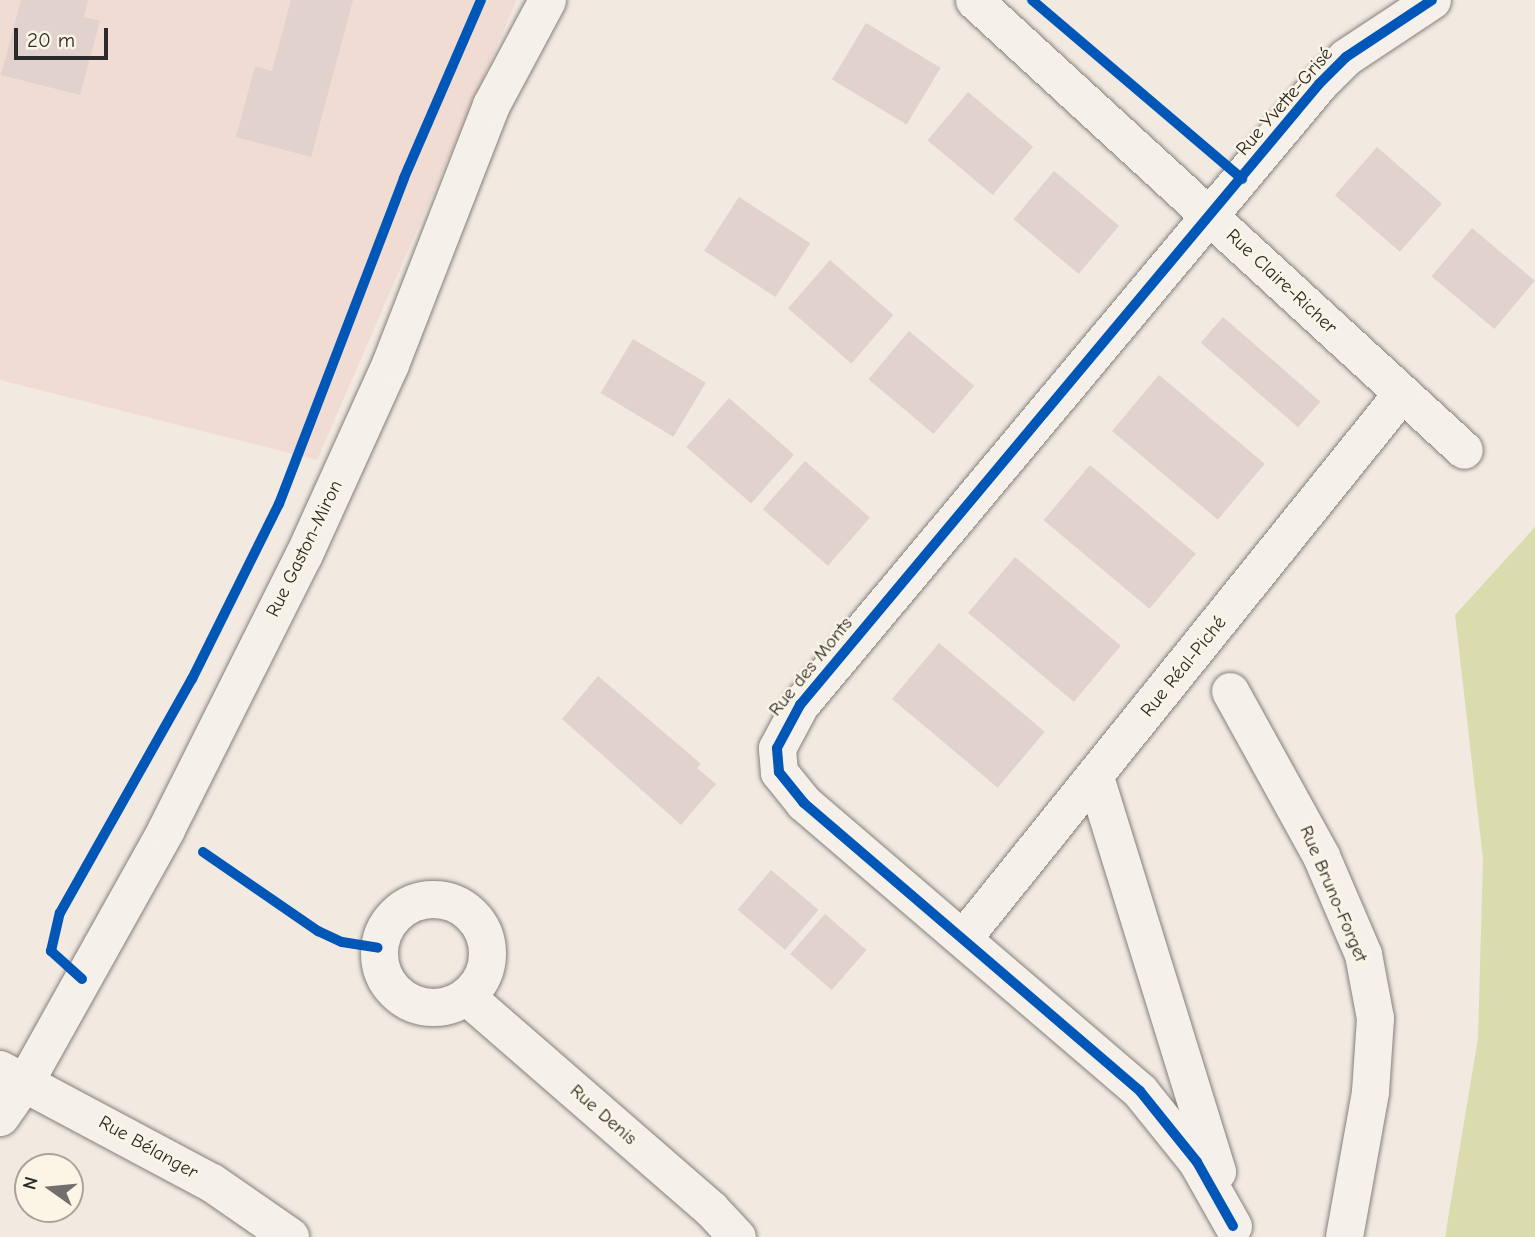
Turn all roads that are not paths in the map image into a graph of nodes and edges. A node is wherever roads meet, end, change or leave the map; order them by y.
1 (547, 0) edge
2 (974, 0) edge
3 (1432, 0) edge
4 (1210, 217) junction
5 (1402, 393) junction
6 (1464, 450) dead end
7 (1230, 691) dead end
8 (1095, 777) junction
9 (963, 939) junction
10 (466, 996) dead end
11 (13, 1075) edge
12 (0, 1117) edge
13 (1235, 1232) edge
14 (290, 1237) edge
15 (737, 1237) edge
16 (1344, 1237) edge

1 - 11 street, Rue Gaston-Miron
2 - 4 street, Rue Claire-Richer
3 - 4 street, Rue Yvette-Grisé
4 - 5 street, Rue Claire-Richer
4 - 9 street, Rue des Monts
5 - 6 street, Rue Claire-Richer
5 - 8 street, Rue Réal-Piché
7 - 16 street, Rue Bruno-Forget
8 - 9 street, Rue Réal-Piché
8 - 13 street, Rue des Monts
9 - 13 street, Rue des Monts
10 - 15 street, Rue Denis
11 - 12 street, Rue Gaston-Miron
11 - 14 street, Rue Bélanger

